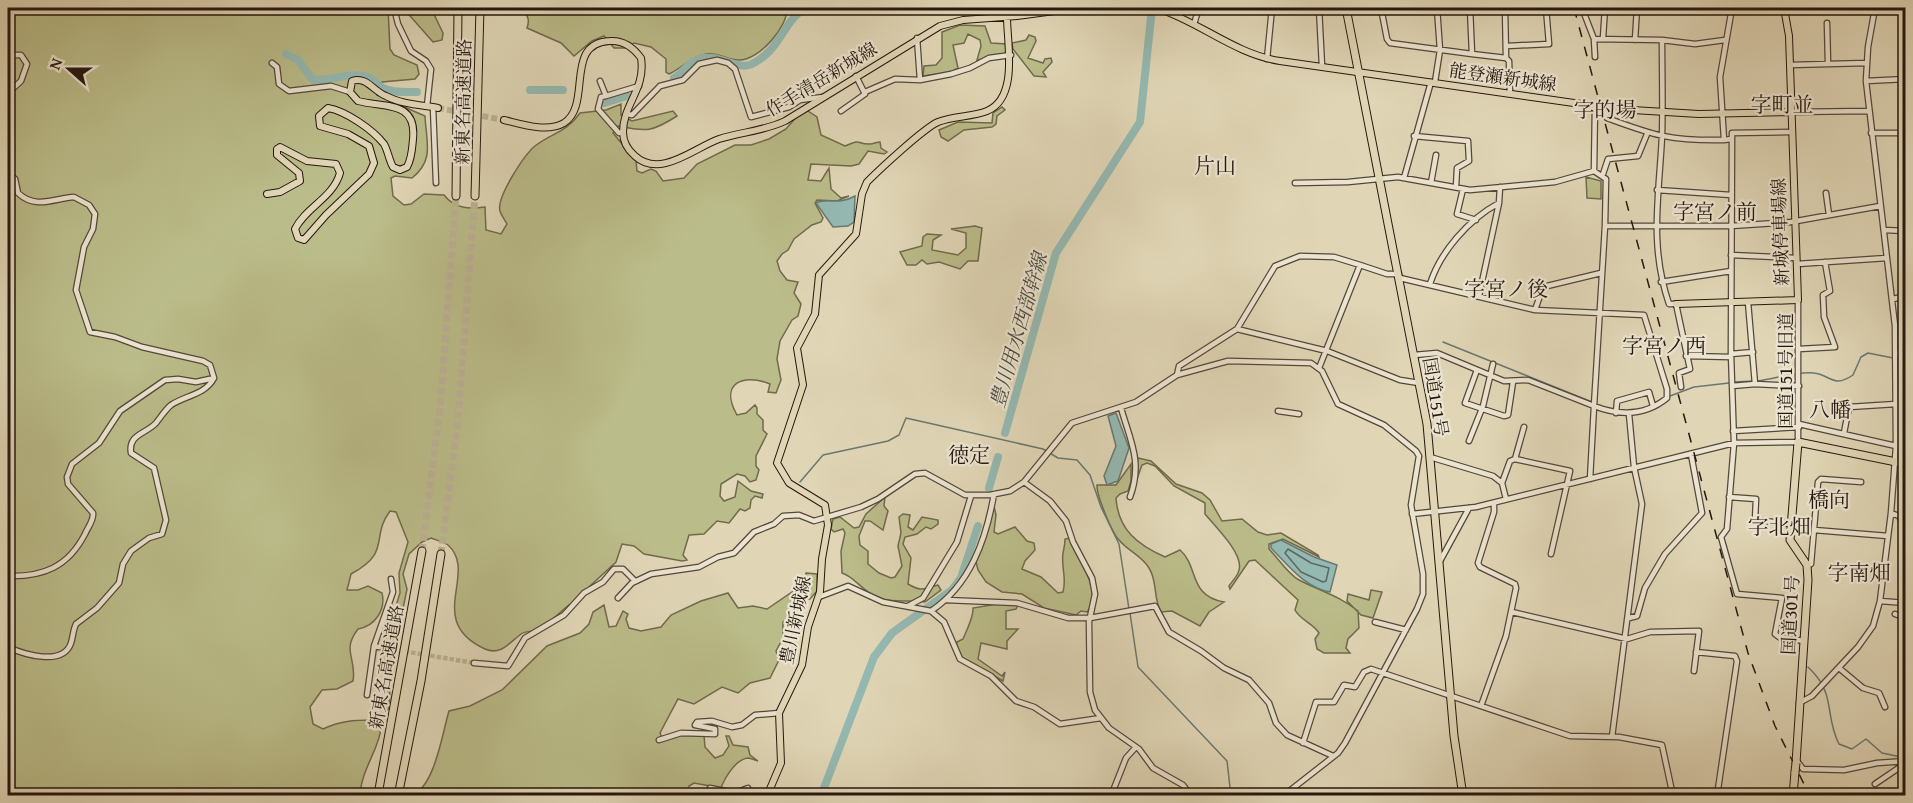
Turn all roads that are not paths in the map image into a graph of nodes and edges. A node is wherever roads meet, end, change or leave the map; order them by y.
1 (394, 8) edge
2 (458, 8) edge
3 (480, 8) edge
4 (1015, 8) edge
5 (1077, 8) edge
6 (1157, 8) edge
7 (1199, 8) edge
8 (1272, 8) edge
9 (1319, 8) edge
10 (1346, 8) edge
11 (1470, 8) edge
12 (1505, 8) edge
13 (1546, 8) edge
14 (1582, 8) edge
15 (1605, 8) edge
16 (1637, 8) edge
17 (1732, 8) edge
18 (1784, 8) edge
19 (1875, 8) edge
20 (1381, 9) edge
21 (1409, 9) edge
22 (1437, 9) edge
23 (1017, 16) junction
24 (1006, 17) junction
25 (1194, 24) junction
26 (1827, 24) dead end
27 (917, 38) junction
28 (1603, 38) junction
29 (1594, 39) junction
30 (1635, 40) junction
31 (1662, 40) junction
32 (1725, 40) junction
33 (1507, 46) junction
34 (1440, 50) junction
35 (1472, 54) junction
36 (8, 55) edge
37 (1011, 55) junction
38 (1595, 57) dead end
39 (1506, 58) junction
40 (1267, 59) junction
41 (272, 63) dead end
42 (1867, 63) junction
43 (1828, 64) junction
44 (1790, 65) junction
45 (1322, 66) junction
46 (1357, 72) junction
47 (856, 76) junction
48 (1905, 79) edge
49 (920, 80) junction
50 (600, 81) dead end
51 (1866, 81) junction
52 (1433, 82) junction
53 (639, 86) junction
54 (350, 92) junction
55 (865, 92) junction
56 (8, 93) edge
57 (1510, 93) junction
58 (606, 96) junction
59 (823, 97) junction
60 (1595, 106) junction
61 (432, 107) junction
62 (1604, 107) junction
63 (841, 111) dead end
64 (1868, 111) junction
65 (1662, 112) junction
66 (1791, 112) junction
67 (627, 114) junction
68 (1722, 114) junction
69 (504, 120) tunnel mouth
70 (1791, 132) junction
71 (623, 133) junction
72 (1871, 133) junction
73 (1905, 133) edge
74 (1647, 134) junction
75 (1414, 136) junction
76 (1662, 138) junction
77 (1731, 139) junction
78 (1724, 140) junction
79 (1436, 155) dead end
80 (1594, 171) junction
81 (8, 173) edge
82 (1603, 174) junction
83 (1404, 178) junction
84 (1379, 180) junction
85 (436, 183) dead end
86 (1295, 183) dead end
87 (1431, 183) junction
88 (1456, 187) junction
89 (1500, 187) junction
90 (1463, 189) junction
91 (1657, 190) junction
92 (267, 194) dead end
93 (1826, 194) dead end
94 (1731, 195) junction
95 (456, 196) tunnel mouth
96 (475, 196) tunnel mouth
97 (1499, 203) junction
98 (1880, 206) junction
99 (1829, 215) junction
100 (1795, 219) junction
101 (1476, 220) junction
102 (1605, 226) junction
103 (1656, 226) junction
104 (1731, 226) junction
105 (1884, 230) junction
106 (1905, 231) edge
107 (1731, 255) junction
108 (1887, 258) junction
109 (1797, 261) junction
110 (1825, 262) junction
111 (1360, 265) junction
112 (1731, 271) junction
113 (1601, 273) junction
114 (1399, 276) junction
115 (1661, 282) junction
116 (1430, 284) junction
117 (1479, 296) junction
118 (1905, 296) edge
119 (1893, 299) junction
120 (1798, 300) junction
121 (1731, 302) junction
122 (1748, 302) junction
123 (1676, 304) junction
124 (1535, 310) junction
125 (1599, 314) junction
126 (1237, 329) junction
127 (1799, 349) junction
128 (1327, 351) junction
129 (1753, 352) junction
130 (1905, 353) edge
131 (1414, 355) junction
132 (1731, 355) junction
133 (1686, 356) junction
134 (1896, 357) junction
135 (1493, 364) dead end
136 (1319, 368) junction
137 (1477, 370) junction
138 (1176, 375) junction
139 (1489, 375) junction
140 (214, 378) junction
141 (1513, 382) junction
142 (1755, 382) junction
143 (1419, 383) junction
144 (1731, 384) junction
145 (1799, 386) junction
146 (1681, 387) dead end
147 (1905, 402) edge
148 (1896, 403) junction
149 (1594, 404) junction
150 (1652, 405) junction
151 (1121, 408) junction
152 (1482, 408) junction
153 (1278, 411) dead end
154 (1616, 411) junction
155 (1299, 414) dead end
156 (1629, 414) junction
157 (1799, 426) junction
158 (1524, 428) dead end
159 (1733, 431) junction
160 (1844, 433) junction
161 (1469, 441) dead end
162 (1798, 442) junction
163 (1734, 443) junction
164 (1896, 446) junction
165 (1691, 454) junction
166 (1430, 457) junction
167 (1515, 459) junction
168 (1895, 462) junction
169 (1905, 464) edge
170 (1634, 467) junction
171 (1590, 479) junction
172 (1024, 482) junction
173 (1861, 482) dead end
174 (1502, 483) junction
175 (1567, 485) junction
176 (994, 494) junction
177 (971, 496) junction
178 (1130, 497) dead end
179 (1729, 497) junction
180 (1506, 499) junction
181 (1494, 503) junction
182 (1469, 508) junction
183 (1435, 512) junction
184 (1891, 513) junction
185 (1412, 514) junction
186 (828, 518) junction
187 (1791, 524) junction
188 (1814, 530) junction
189 (1905, 530) edge
190 (1888, 536) junction
191 (422, 550) tunnel mouth
192 (441, 554) tunnel mouth
193 (1551, 554) dead end
194 (1440, 563) junction
195 (1807, 565) junction
196 (8, 576) edge
197 (391, 579) dead end
198 (636, 581) junction
199 (819, 597) junction
200 (618, 598) dead end
201 (946, 600) junction
202 (1880, 601) junction
203 (1905, 603) edge
204 (908, 606) junction
205 (928, 610) junction
206 (1512, 612) junction
207 (1895, 614) dead end
208 (1090, 618) junction
209 (1629, 618) junction
210 (1905, 618) edge
211 (1376, 622) dead end
212 (1406, 630) junction
213 (1627, 639) junction
214 (1804, 641) junction
215 (8, 647) edge
216 (1696, 652) junction
217 (474, 663) tunnel mouth
218 (1839, 668) junction
219 (1694, 670) dead end
220 (1382, 673) junction
221 (367, 695) dead end
222 (1451, 697) junction
223 (1799, 703) junction
224 (1481, 706) junction
225 (1885, 707) dead end
226 (778, 713) junction
227 (1101, 718) junction
228 (1612, 737) junction
229 (659, 740) dead end
230 (1303, 743) junction
231 (1136, 747) junction
232 (1333, 756) junction
233 (1796, 762) junction
234 (1905, 762) edge
235 (1875, 784) dead end
236 (710, 788) dead end
237 (379, 789) dead end
238 (399, 791) dead end
239 (751, 795) edge
240 (766, 795) edge
241 (1111, 795) edge
242 (1191, 795) edge
243 (1283, 795) edge
244 (1463, 795) edge
245 (1673, 795) edge
246 (1717, 795) edge
247 (1793, 795) edge

1 - 61 street
2 - 95 highway, 新東名高速道路
3 - 96 highway, 新東名高速道路
4 - 23 main road
5 - 23 main road
6 - 25 main road
7 - 25 street
8 - 40 street
9 - 45 street
10 - 46 highway, 国道151号
11 - 35 street
12 - 33 street
13 - 33 street
14 - 29 street
15 - 28 street
16 - 30 street
17 - 32 street
18 - 44 main road
19 - 42 street
20 - 21 street
20 - 34 street
21 - 22 street
22 - 34 street
23 - 24 main road
24 - 27 main road, 作手清岳新城線
24 - 37 main road
25 - 40 main road
26 - 43 street
27 - 47 main road, 作手清岳新城線
27 - 49 street
28 - 29 street
28 - 30 street
29 - 38 street
30 - 31 street
31 - 32 street
31 - 65 street
32 - 68 street
33 - 39 street
34 - 35 street
34 - 52 street
35 - 39 street
36 - 56 street
37 - 49 street
37 - 186 main road
39 - 57 street
40 - 45 main road
41 - 54 street
42 - 43 street
42 - 51 street
43 - 44 street
44 - 66 main road
45 - 46 main road
46 - 52 main road, 能登瀬新城線
46 - 84 highway, 国道151号
47 - 55 street
47 - 59 main road, 作手清岳新城線
48 - 51 street
49 - 55 street
50 - 58 street
51 - 64 street
52 - 57 main road, 能登瀬新城線
52 - 75 street
53 - 58 street
53 - 67 main road
53 - 69 main road
54 - 61 main road
54 - 92 main road
55 - 63 street
57 - 60 main road, 能登瀬新城線
58 - 71 street
59 - 67 street
59 - 71 main road, 作手清岳新城線
60 - 62 main road, 能登瀬新城線
60 - 80 street
61 - 85 street
62 - 65 main road, 能登瀬新城線
62 - 74 street
64 - 66 street
64 - 72 street
65 - 68 main road, 能登瀬新城線
65 - 76 street
66 - 68 main road, 能登瀬新城線
66 - 70 main road, 新城停車場線
67 - 71 main road
68 - 78 street
70 - 77 street
70 - 100 main road, 新城停車場線
72 - 73 street
72 - 98 street
74 - 76 street
74 - 82 street
75 - 83 street
75 - 88 street
76 - 78 street
76 - 91 street
77 - 78 street
77 - 94 street
79 - 87 street
80 - 82 street
80 - 89 street
81 - 140 street
82 - 102 street
83 - 84 street
83 - 87 street
84 - 86 street
84 - 114 highway, 国道151号
87 - 88 street
88 - 90 street
89 - 90 street
89 - 97 street
90 - 101 street
91 - 94 street
91 - 103 street
93 - 99 street
94 - 104 street
97 - 101 street
97 - 117 street
98 - 99 street
98 - 105 street
99 - 100 street
100 - 104 street
100 - 109 main road, 新城停車場線
101 - 116 street
102 - 103 street
102 - 113 street
103 - 104 street
103 - 115 street
104 - 107 street
105 - 106 street
105 - 108 street
107 - 109 street
107 - 112 street
108 - 110 street
108 - 119 street
109 - 110 street
109 - 120 main road, 新城停車場線
110 - 127 street
111 - 114 street
111 - 126 street
111 - 128 street
112 - 115 street
112 - 121 street
113 - 124 street
113 - 125 street
114 - 116 street
114 - 131 highway, 国道151号
115 - 123 street
116 - 117 street
117 - 124 street
118 - 119 street
119 - 134 street
120 - 122 main road, 新城停車場線
120 - 127 street, 国道151号旧道
121 - 122 main road, 新城停車場線
121 - 123 main road, 新城停車場線
121 - 132 street
122 - 129 street
123 - 133 street
124 - 125 street
125 - 149 street
125 - 150 street
126 - 128 street
126 - 138 street
127 - 145 street, 国道151号旧道
128 - 136 street
128 - 143 street
129 - 132 street
129 - 142 street
130 - 134 street
131 - 137 street
131 - 143 highway, 国道151号
132 - 133 street
132 - 144 street
133 - 146 street
134 - 148 street
135 - 139 street
136 - 138 street
136 - 185 street
137 - 139 street
137 - 152 street
138 - 151 street
139 - 141 street
139 - 152 street
140 - 196 street
140 - 215 street
141 - 149 street
141 - 152 street
142 - 144 street
142 - 145 street
143 - 166 highway, 国道151号
144 - 159 street
145 - 157 street, 国道151号旧道
147 - 148 street
148 - 160 street
148 - 164 street
149 - 154 street
149 - 171 street
150 - 154 street
150 - 156 street
151 - 172 street
151 - 178 street
152 - 161 street
153 - 155 street
154 - 156 street
156 - 170 street
157 - 159 street
157 - 160 street
157 - 162 street, 国道151号旧道
158 - 167 street
159 - 163 street
160 - 164 street
162 - 163 street
162 - 168 highway
162 - 187 highway, 国道301号
163 - 165 street
163 - 179 street
164 - 168 street
165 - 170 street
165 - 209 street
166 - 174 street
166 - 183 highway, 国道151号
167 - 174 street
167 - 175 street
168 - 169 highway
168 - 184 street
170 - 171 street
170 - 209 street
171 - 175 street
172 - 176 street
172 - 208 street
173 - 188 street
174 - 180 street
175 - 180 street
175 - 193 street
176 - 177 street
176 - 201 street
177 - 186 street
177 - 204 street
179 - 187 street
179 - 214 street
180 - 181 street
181 - 182 street
181 - 206 street
182 - 183 street
182 - 194 street
183 - 185 street
183 - 194 highway, 国道151号
184 - 189 street
184 - 190 street
185 - 212 street
186 - 198 street
186 - 199 main road, 豊川新城線
187 - 195 highway, 国道301号
188 - 190 street
188 - 195 street
190 - 202 street
191 - 237 highway, 新東名高速道路
192 - 238 highway, 新東名高速道路
194 - 222 highway, 国道151号
195 - 214 highway, 国道301号
197 - 221 street
198 - 200 street
198 - 217 street
199 - 204 street
199 - 226 main road, 豊川新城線
201 - 205 street
201 - 208 street
202 - 203 street
202 - 218 street
204 - 205 street
205 - 227 street
206 - 213 street
206 - 224 street
207 - 210 street
208 - 227 street
208 - 230 street
209 - 213 street
211 - 212 street
212 - 220 street
213 - 216 street
213 - 228 street
214 - 223 highway, 国道301号
216 - 219 street
216 - 246 street
218 - 223 street
218 - 225 street
220 - 222 street
220 - 230 street
220 - 232 street
222 - 224 street
222 - 244 highway, 国道151号
223 - 233 highway, 国道301号
224 - 228 street
226 - 229 street
226 - 240 main road
227 - 231 street
228 - 245 street
230 - 232 street
231 - 241 street
231 - 242 street
232 - 243 street
233 - 234 street
233 - 247 highway, 国道301号, bridge
234 - 235 street
236 - 239 street

